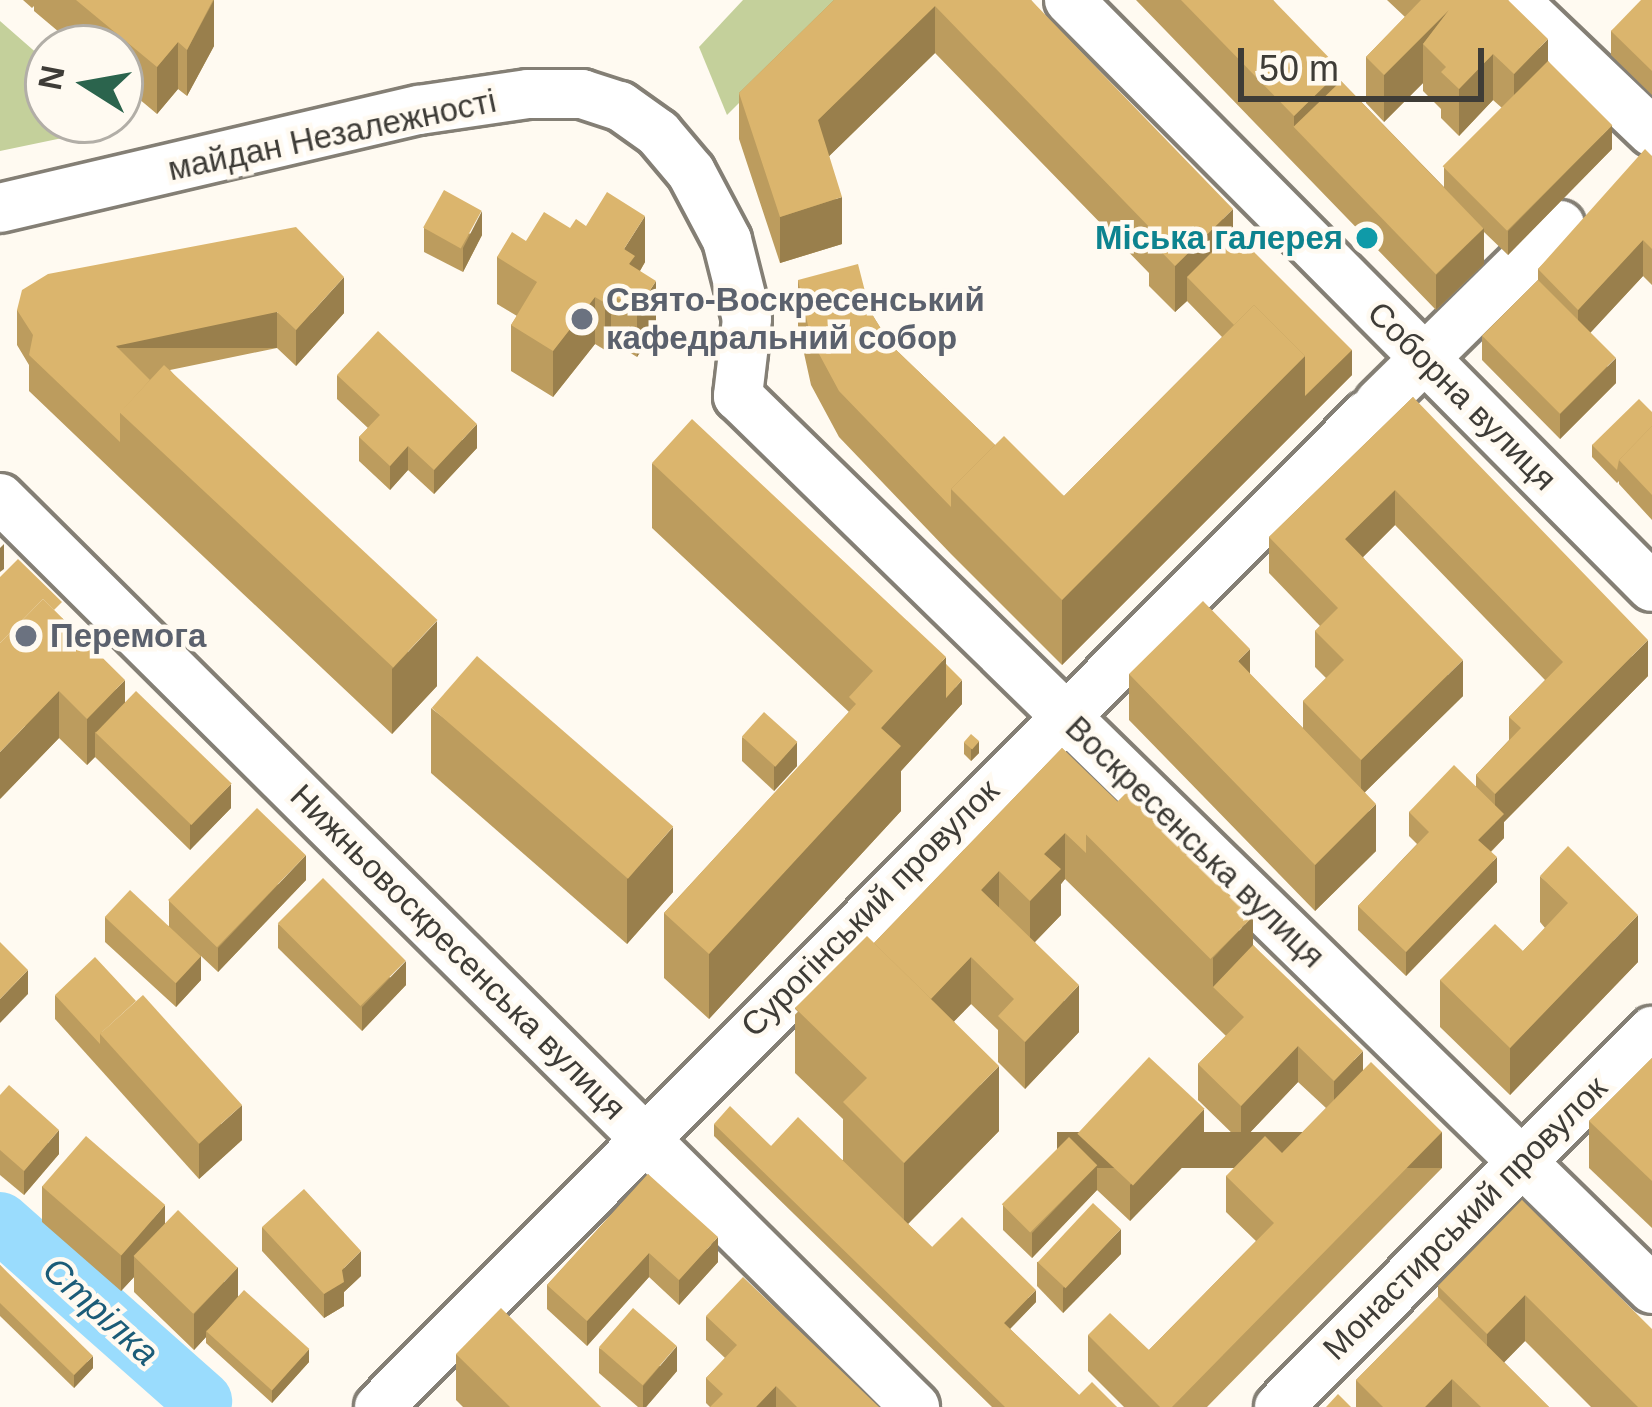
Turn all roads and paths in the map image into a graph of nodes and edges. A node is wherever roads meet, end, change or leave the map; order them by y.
1 (1069, 0) edge
2 (1514, 0) edge
3 (1648, 140) edge
4 (0, 208) edge
5 (1561, 225) dead end
6 (1425, 358) junction
7 (738, 396) joint
8 (0, 498) edge
9 (1652, 587) edge
10 (1064, 713) junction
11 (1652, 1031) edge
12 (643, 1136) junction
13 (1524, 1163) junction
14 (1652, 1289) edge
15 (1312, 1386) edge
16 (379, 1407) edge
17 (915, 1407) edge
18 (1279, 1407) edge

1 - 6 street, Соборна вулиця
2 - 3 street
4 - 7 street, майдан Незалежності
5 - 6 street, Сурогінський провулок
6 - 9 street, Соборна вулиця
6 - 10 street, Сурогінський провулок
7 - 10 street, Воскресенська вулиця
8 - 12 street, Нижньовоскресенська вулиця
10 - 12 street, Сурогінський провулок
10 - 13 street, Воскресенська вулиця
11 - 13 street, Монастирський провулок
12 - 16 street, Сурогінський провулок
12 - 17 street, Нижньовоскресенська вулиця
13 - 14 street, Воскресенська вулиця
13 - 15 street, Монастирський провулок
15 - 18 street, Монастирський провулок

